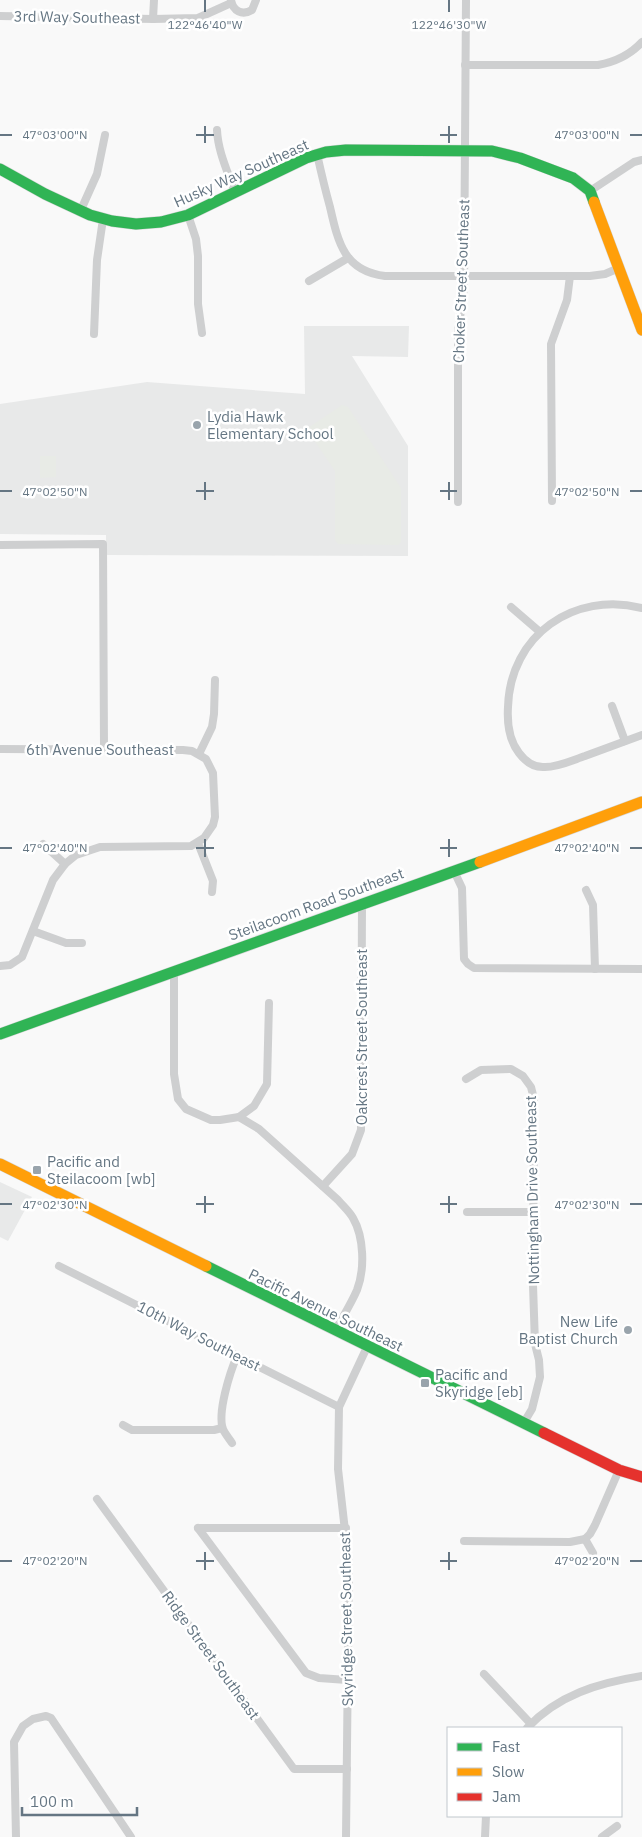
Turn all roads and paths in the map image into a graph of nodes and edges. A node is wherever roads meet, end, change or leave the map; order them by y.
1 (154, 0) edge
2 (256, 0) edge
3 (466, 0) edge
4 (231, 2) edge
5 (0, 16) edge
6 (153, 19) junction
7 (642, 42) edge
8 (465, 65) junction
9 (217, 130) dead end
10 (105, 135) dead end
11 (464, 150) junction
12 (317, 154) junction
13 (642, 160) edge
14 (0, 169) edge
15 (590, 191) junction
16 (235, 193) junction
17 (80, 212) junction
18 (188, 215) junction
19 (103, 220) junction
20 (348, 258) junction
21 (619, 268) junction
22 (464, 276) junction
23 (570, 276) junction
24 (309, 281) dead end
25 (642, 330) edge
26 (202, 333) dead end
27 (94, 334) dead end
28 (552, 501) dead end
29 (458, 502) dead end
30 (0, 545) edge
31 (511, 607) dead end
32 (642, 608) edge
33 (540, 632) junction
34 (215, 680) dead end
35 (612, 706) dead end
36 (642, 735) edge
37 (625, 742) junction
38 (0, 749) edge
39 (104, 749) junction
40 (199, 754) junction
41 (642, 802) edge
42 (198, 843) junction
43 (42, 844) dead end
44 (65, 864) junction
45 (454, 871) junction
46 (586, 890) dead end
47 (212, 892) dead end
48 (362, 904) junction
49 (33, 931) junction
50 (82, 943) dead end
51 (0, 966) edge
52 (594, 969) junction
53 (642, 969) edge
54 (174, 972) junction
55 (269, 1003) dead end
56 (0, 1034) edge
57 (466, 1079) dead end
58 (239, 1117) junction
59 (0, 1164) edge
60 (323, 1186) junction
61 (467, 1212) dead end
62 (533, 1212) junction
63 (59, 1266) dead end
64 (335, 1331) junction
65 (367, 1347) junction
66 (237, 1356) junction
67 (339, 1407) junction
68 (523, 1424) junction
69 (123, 1425) dead end
70 (222, 1428) junction
71 (232, 1442) dead end
72 (619, 1470) junction
73 (642, 1477) edge
74 (97, 1498) dead end
75 (346, 1528) junction
76 (585, 1539) junction
77 (464, 1540) dead end
78 (593, 1553) dead end
79 (484, 1674) dead end
80 (642, 1676) edge
81 (348, 1680) junction
82 (529, 1726) edge
83 (347, 1769) junction
84 (486, 1817) edge
85 (617, 1826) dead end
86 (16, 1837) edge
87 (131, 1837) edge
88 (346, 1837) edge
89 (485, 1837) edge
90 (602, 1837) edge

1 - 6 street, 3rd Way Southeast
2 - 4 street, 3rd Way Southeast
3 - 8 street, Choker Street Southeast
4 - 6 street, 3rd Way Southeast
5 - 6 street, 3rd Way Southeast
7 - 8 street
8 - 11 street, Choker Street Southeast
9 - 16 street
10 - 17 street
11 - 12 street, Husky Way Southeast
11 - 15 street, Husky Way Southeast
11 - 22 street, Choker Street Southeast
12 - 16 street, Husky Way Southeast
12 - 20 street
13 - 15 street
14 - 17 street, Husky Way Southeast
15 - 21 street
16 - 18 street, Husky Way Southeast
17 - 19 street, Husky Way Southeast
18 - 19 street, Husky Way Southeast
18 - 26 street
19 - 27 street
20 - 22 street
20 - 24 street
21 - 23 street
21 - 25 street
22 - 23 street
22 - 29 street, Choker Street Southeast
23 - 28 street
30 - 39 street
31 - 33 street
32 - 33 street
33 - 37 street
34 - 40 street
35 - 37 street
36 - 37 street
38 - 39 street, 6th Avenue Southeast
39 - 40 street, 6th Avenue Southeast
40 - 42 street
41 - 45 street, Steilacoom Road Southeast
42 - 44 street
42 - 47 street
43 - 44 street
44 - 49 street
45 - 48 street, Steilacoom Road Southeast
45 - 52 street
46 - 52 street
48 - 54 street, Steilacoom Road Southeast
48 - 60 street, Oakcrest Street Southeast
49 - 50 street
49 - 51 street
52 - 53 street
54 - 56 street, Steilacoom Road Southeast
54 - 58 street
55 - 58 street
57 - 62 street, Nottingham Drive Southeast
58 - 60 street
59 - 64 street, Pacific Avenue Southeast
60 - 64 street
61 - 62 street
62 - 68 street, Nottingham Drive Southeast
63 - 66 street, 10th Way Southeast
64 - 65 street, Pacific Avenue Southeast
65 - 67 street, Skyridge Street Southeast
65 - 68 street, Pacific Avenue Southeast
66 - 67 street, 10th Way Southeast
66 - 70 street
67 - 75 street, Skyridge Street Southeast
68 - 72 street, Pacific Avenue Southeast
69 - 70 street
70 - 71 street
72 - 73 street, Pacific Avenue Southeast
72 - 76 street
74 - 83 street, Ridge Street Southeast
75 - 81 street, Skyridge Street Southeast
75 - 81 street
76 - 77 street
76 - 78 street
79 - 82 street
80 - 82 street
81 - 83 street, Skyridge Street Southeast
83 - 88 street, Skyridge Street Southeast
84 - 89 street
85 - 90 street
86 - 87 street

